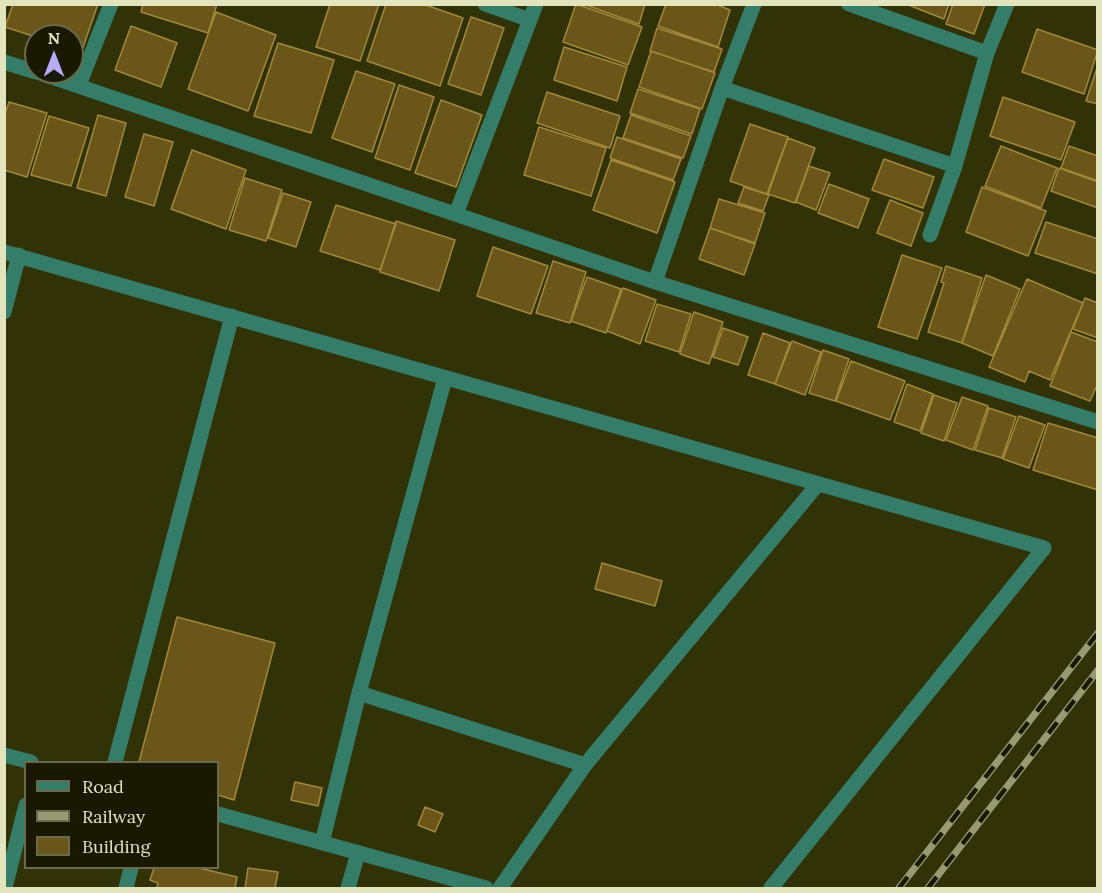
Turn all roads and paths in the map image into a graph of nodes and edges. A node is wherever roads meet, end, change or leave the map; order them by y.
1 (111, 4) edge
2 (485, 4) edge
3 (536, 4) edge
4 (754, 4) edge
5 (849, 4) edge
6 (1007, 4) edge
7 (530, 20) junction
8 (987, 53) junction
9 (4, 62) edge
10 (24, 68) edge
11 (76, 84) edge
12 (79, 85) junction
13 (722, 88) junction
14 (955, 166) junction
15 (456, 214) junction
16 (930, 235) dead end
17 (12, 254) edge
18 (655, 282) junction
19 (4, 312) edge
20 (232, 316) junction
21 (445, 378) junction
22 (1098, 422) edge
23 (818, 484) junction
24 (359, 693) junction
25 (4, 755) edge
26 (28, 761) edge
27 (115, 761) edge
28 (585, 765) junction
29 (24, 813) edge
30 (219, 814) edge
31 (322, 843) junction
32 (358, 853) junction
33 (131, 869) edge
34 (5, 888) edge
35 (126, 888) edge
36 (348, 888) edge
37 (486, 888) edge
38 (500, 888) edge
39 (771, 888) edge

1 - 12 street
2 - 7 street
3 - 7 street
4 - 13 street
5 - 8 street
6 - 8 street
7 - 15 street
8 - 14 street
9 - 10 street
11 - 12 street
12 - 15 street
13 - 14 street
13 - 18 street
14 - 16 street
15 - 18 street
17 - 19 street
17 - 20 street
18 - 22 street
20 - 21 street
20 - 27 street
21 - 23 street
21 - 24 street
23 - 28 street
23 - 39 street
24 - 28 street
24 - 31 street
25 - 26 street
28 - 38 street
29 - 34 street
30 - 31 street
31 - 32 street
32 - 36 street
32 - 37 street
33 - 35 street

